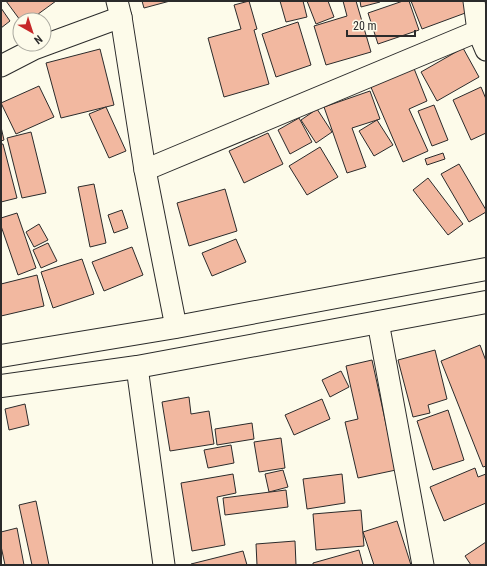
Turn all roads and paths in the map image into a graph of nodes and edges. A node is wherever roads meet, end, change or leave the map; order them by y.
1 (474, 1) edge
2 (119, 9) edge
3 (482, 40) edge
4 (1, 66) edge
5 (145, 170) junction
6 (486, 269) edge
7 (486, 302) edge
8 (378, 322) junction
9 (176, 327) junction
10 (1, 356) edge
11 (137, 367) junction
12 (1, 386) edge
13 (164, 565) edge
14 (423, 565) edge

1 - 3 street
2 - 4 street
2 - 5 street
3 - 5 street
5 - 9 street
6 - 9 main road
7 - 8 main road
8 - 11 main road
8 - 14 street
9 - 10 main road
11 - 12 main road
11 - 13 street

